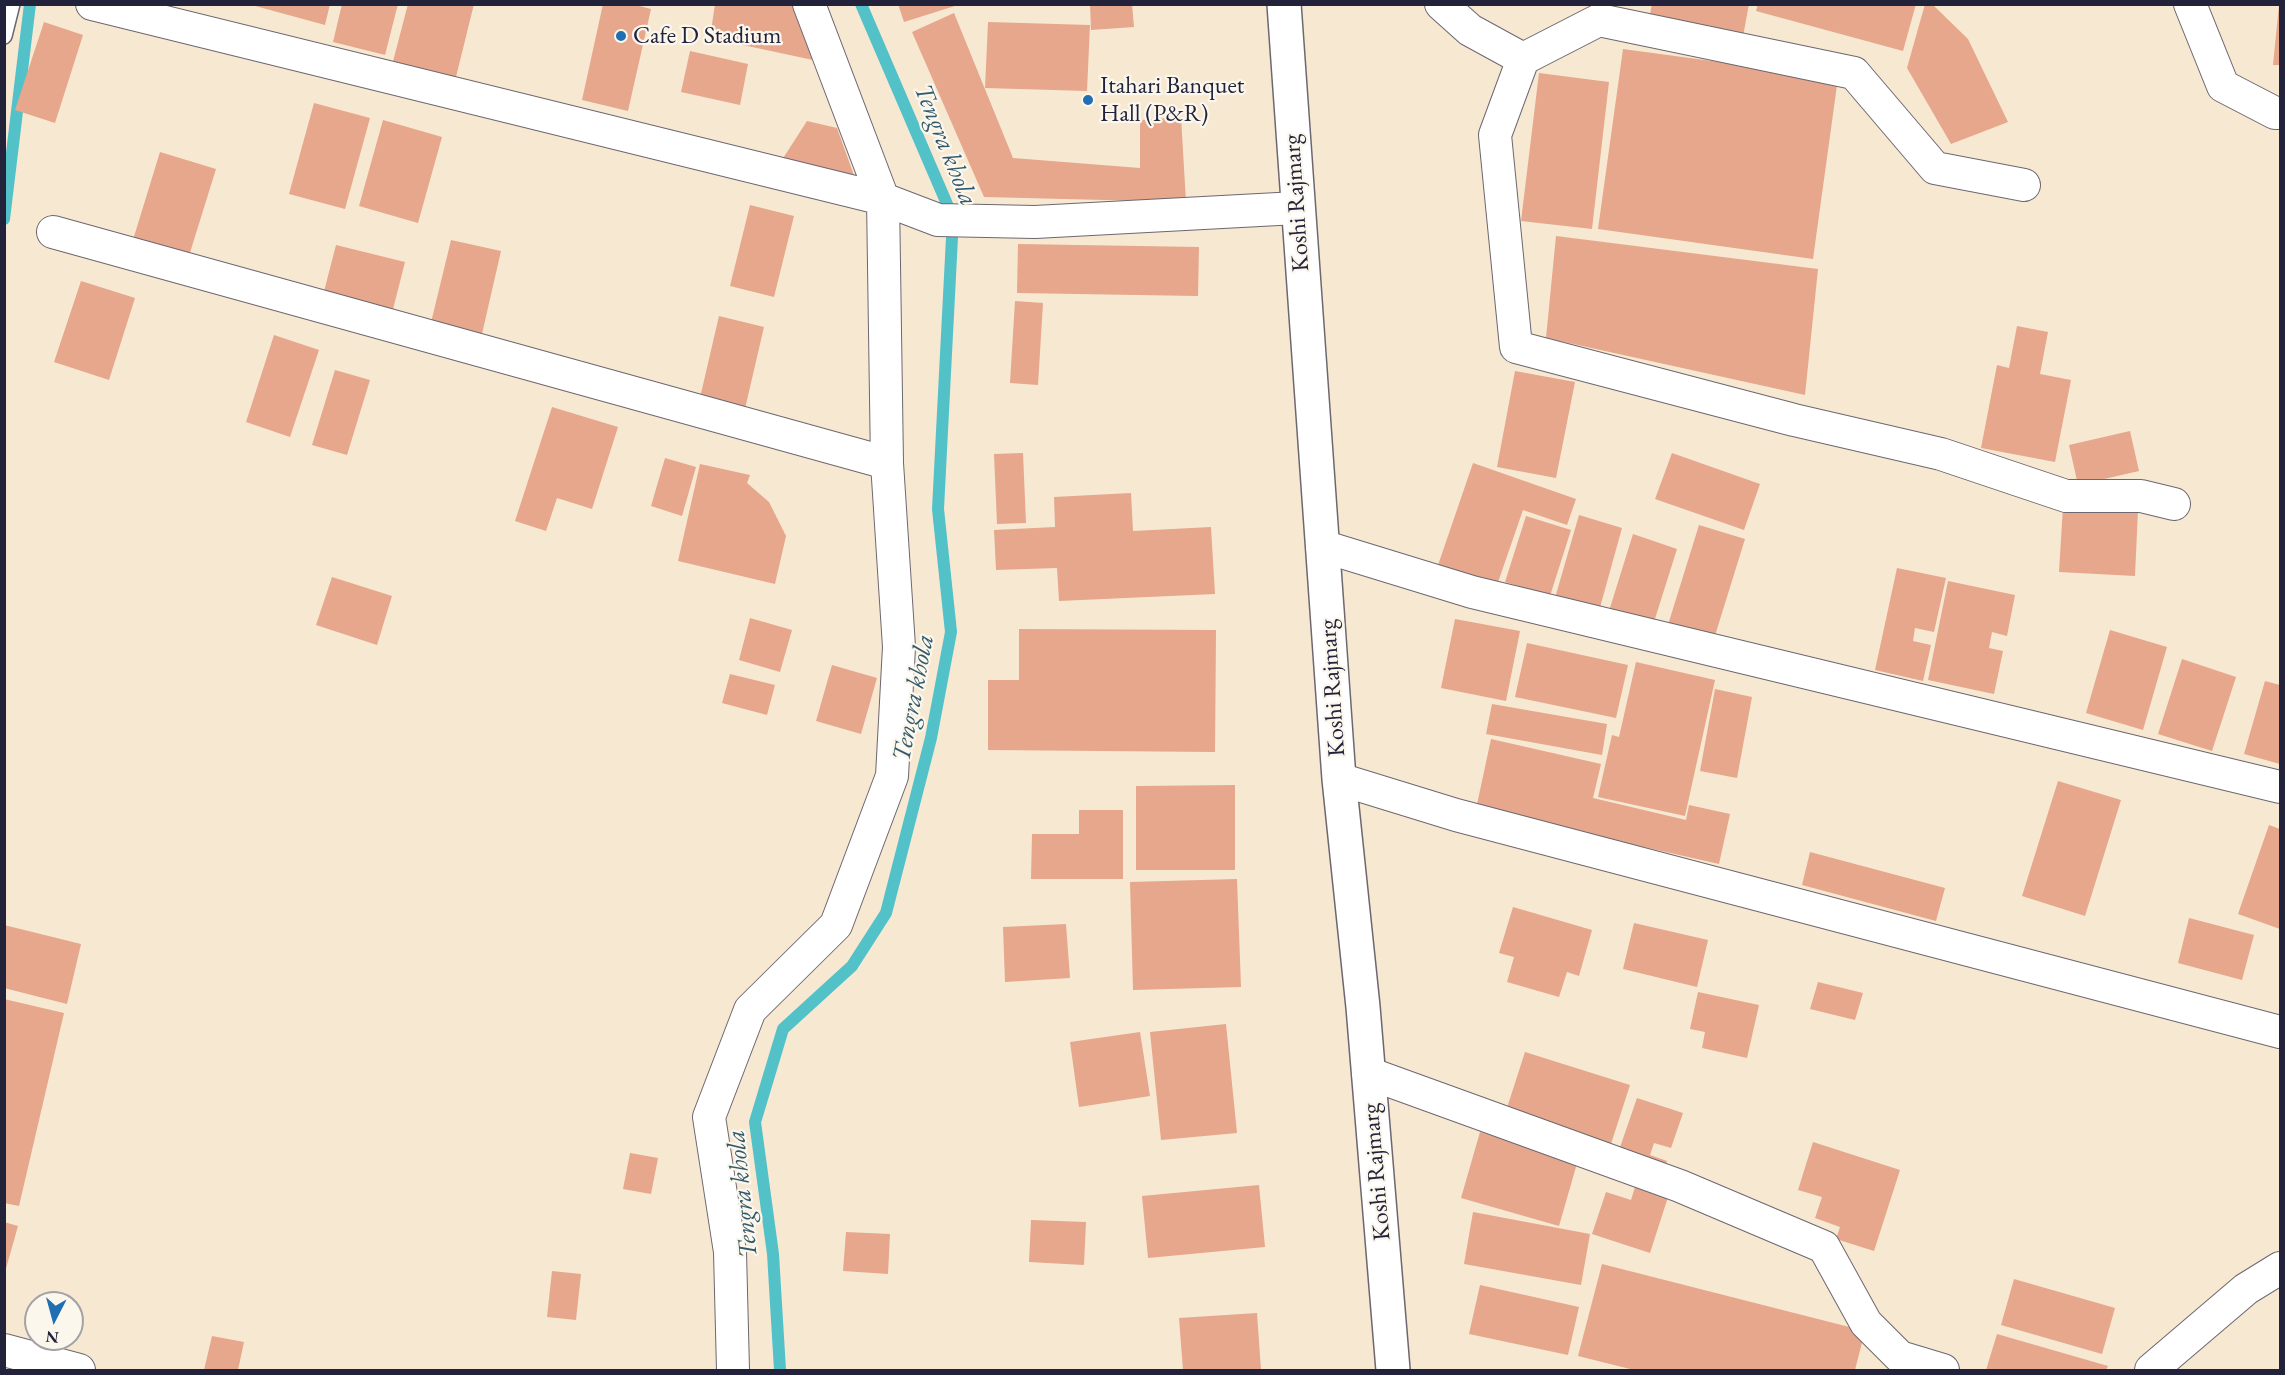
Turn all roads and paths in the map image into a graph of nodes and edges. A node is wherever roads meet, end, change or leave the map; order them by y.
1 (12, 4) edge
2 (92, 4) edge
3 (809, 4) edge
4 (1284, 4) edge
5 (1441, 4) edge
6 (2190, 4) edge
7 (4, 36) edge
8 (1523, 59) junction
9 (2280, 113) edge
10 (2024, 186) dead end
11 (883, 199) junction
12 (1297, 208) junction
13 (53, 232) dead end
14 (887, 463) junction
15 (2174, 504) dead end
16 (1322, 546) junction
17 (1339, 779) junction
18 (2280, 787) edge
19 (2280, 1032) edge
20 (1368, 1073) junction
21 (2280, 1268) edge
22 (4, 1350) edge
23 (79, 1371) edge
24 (733, 1371) edge
25 (1393, 1371) edge
26 (1943, 1371) edge
27 (2151, 1371) edge

1 - 7 lane
2 - 11 street
3 - 11 street
4 - 12 main road, Koshi Rajmarg
5 - 8 street
6 - 9 street
8 - 10 street
8 - 15 street
11 - 12 street
11 - 14 street
12 - 16 main road, Koshi Rajmarg
13 - 14 street
14 - 24 street
16 - 17 main road, Koshi Rajmarg
16 - 18 street
17 - 19 street
17 - 20 main road, Koshi Rajmarg
20 - 25 main road, Koshi Rajmarg
20 - 26 street
21 - 27 street
22 - 23 street

